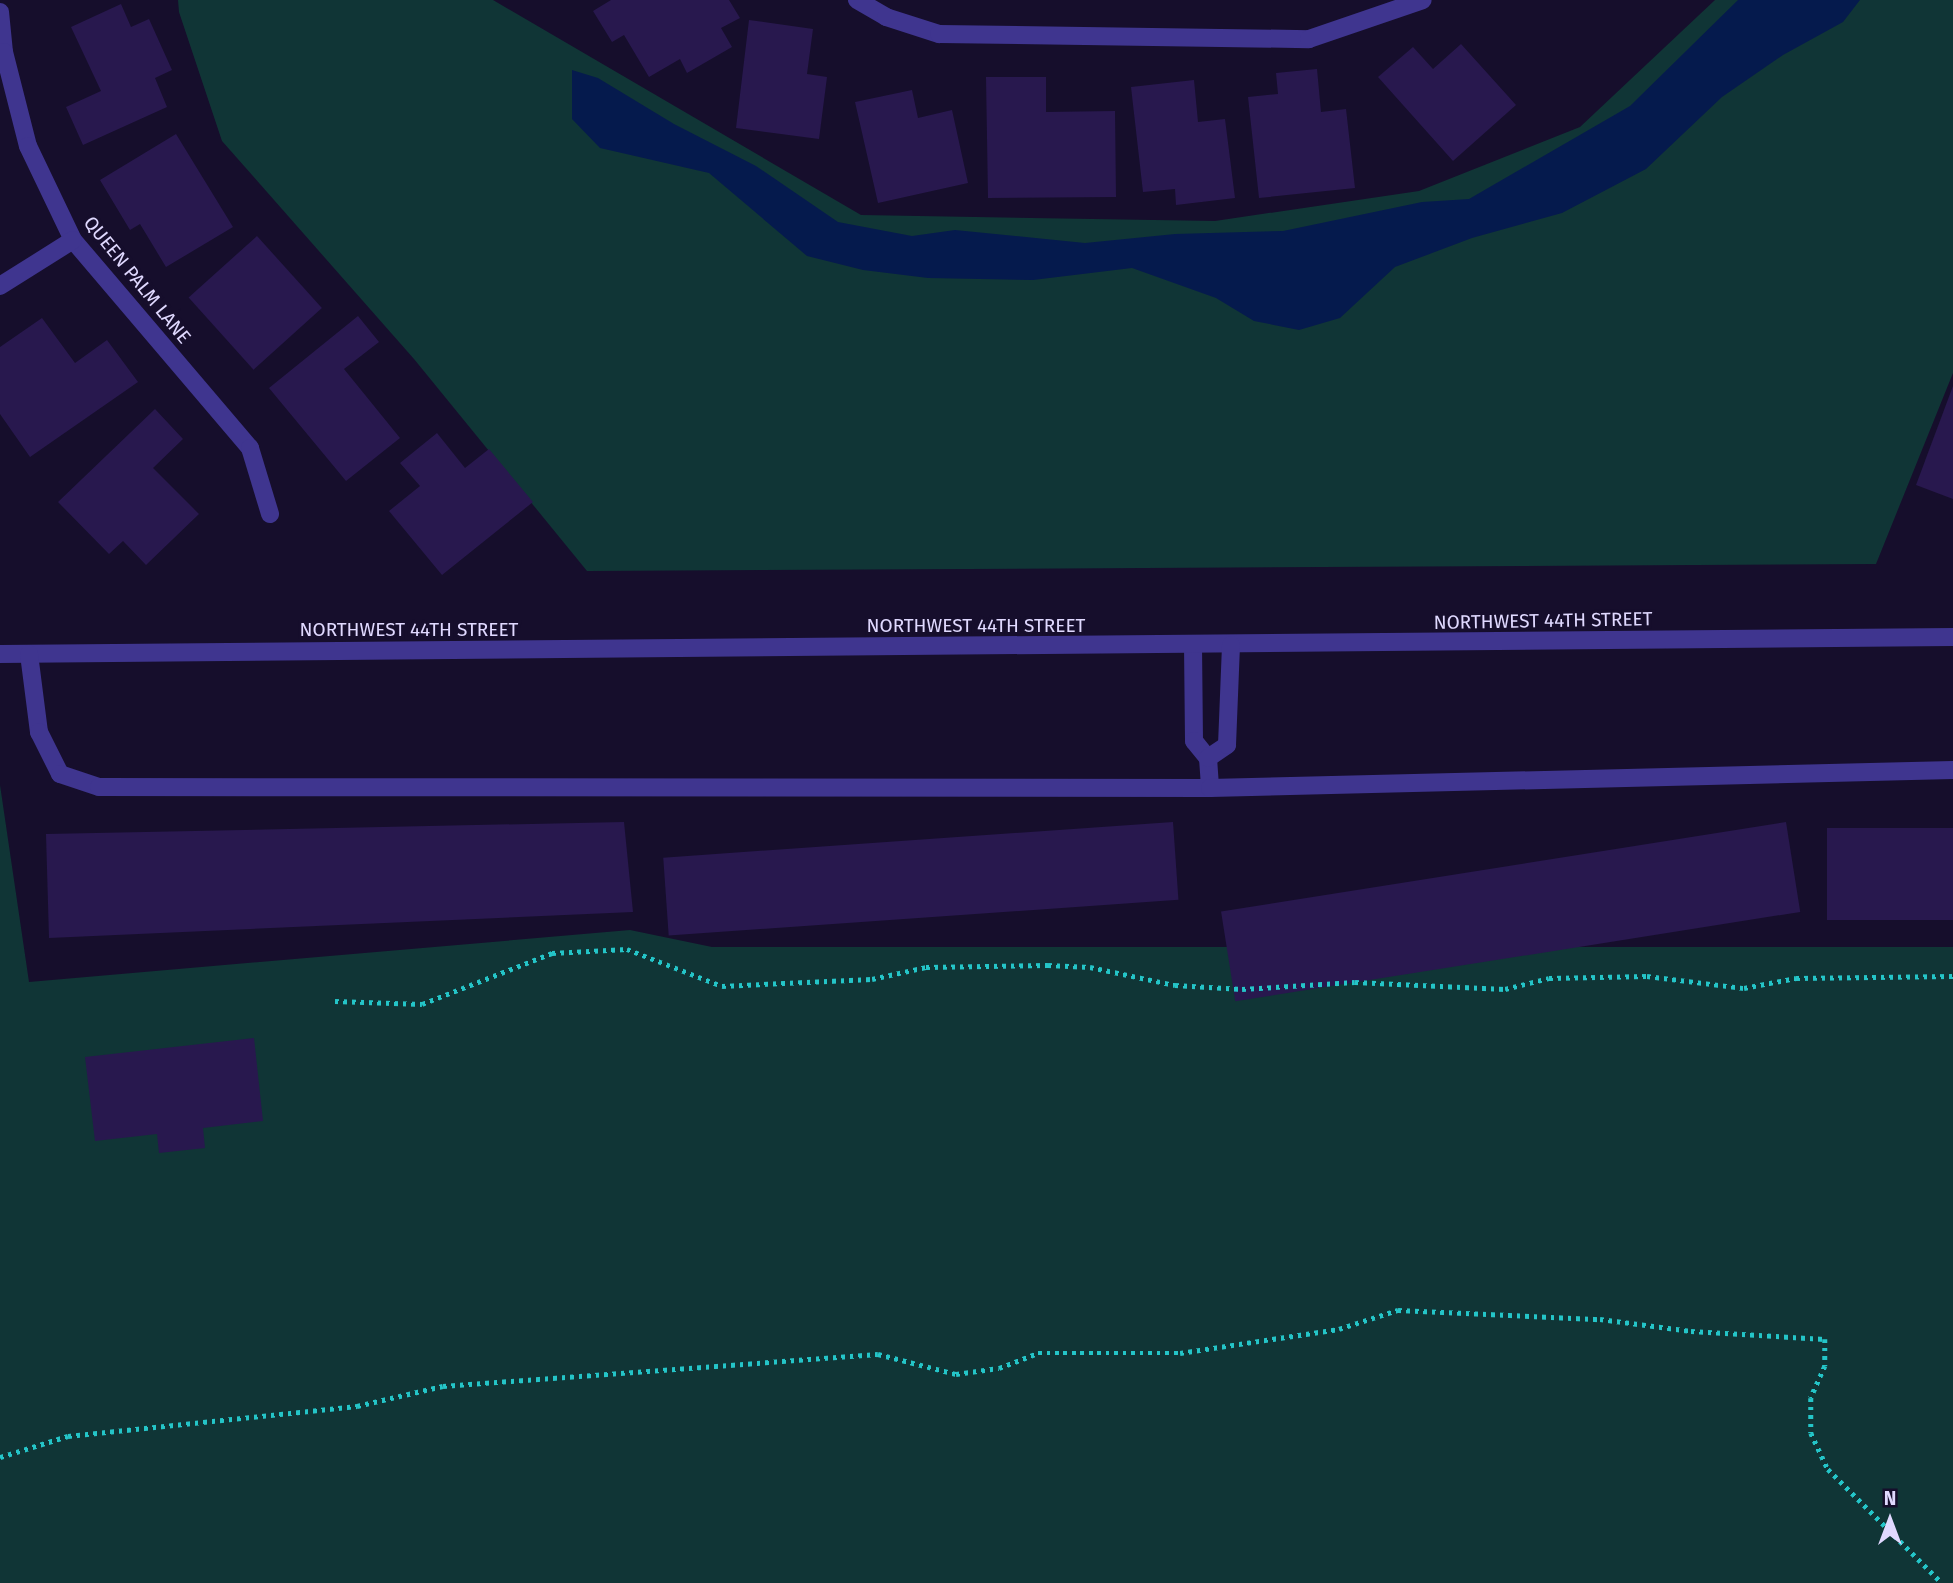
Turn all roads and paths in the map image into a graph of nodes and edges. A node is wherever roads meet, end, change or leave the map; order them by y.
1 (857, 0) edge
2 (1423, 0) edge
3 (0, 12) edge
4 (73, 240) junction
5 (0, 286) edge
6 (270, 514) dead end
7 (1953, 637) edge
8 (1193, 645) junction
9 (1231, 645) junction
10 (0, 654) edge
11 (29, 654) junction
12 (1209, 758) junction
13 (1953, 770) edge
14 (1210, 788) junction
15 (1953, 976) edge
16 (335, 1001) dead end
17 (0, 1457) edge
18 (1942, 1583) edge

1 - 2 street
3 - 4 street, QUEEN PALM LANE
4 - 5 street
4 - 6 street, QUEEN PALM LANE
7 - 9 street, NORTHWEST 44TH STREET
8 - 9 street, NORTHWEST 44TH STREET
8 - 11 street, NORTHWEST 44TH STREET
8 - 12 street
9 - 12 street
10 - 11 street, NORTHWEST 44TH STREET
11 - 14 street
12 - 14 street
13 - 14 street
15 - 16 path
17 - 18 path

